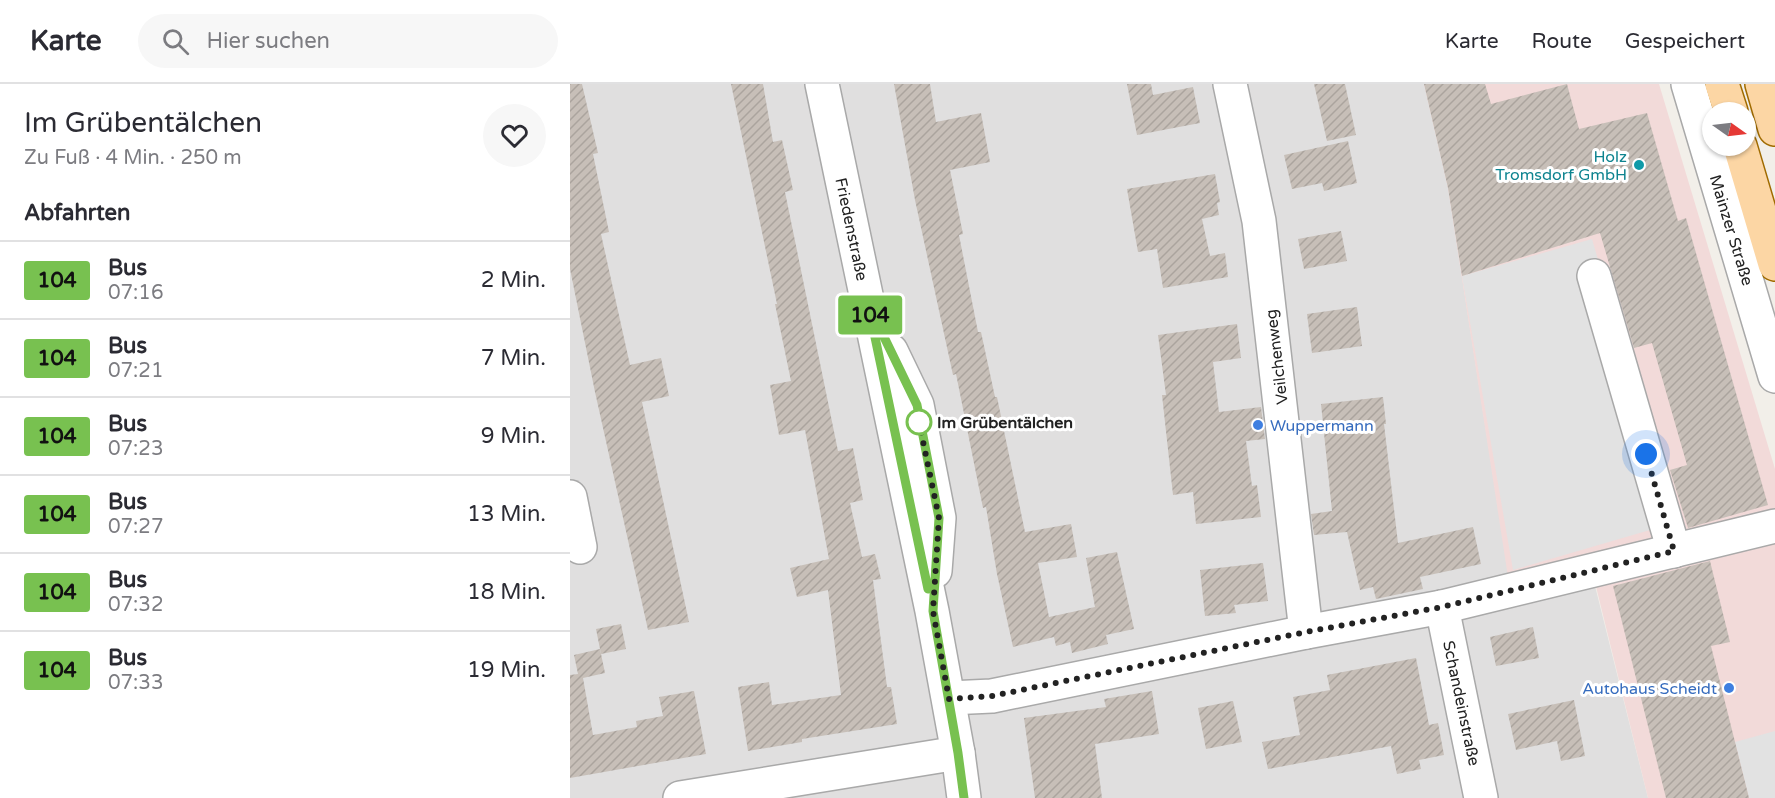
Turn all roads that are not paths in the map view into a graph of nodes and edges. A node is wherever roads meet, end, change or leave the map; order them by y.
1 (822, 84) edge
2 (1230, 84) edge
3 (1688, 84) edge
4 (1722, 84) edge
5 (1762, 84) edge
6 (1728, 102) edge
7 (1775, 129) edge
8 (1743, 156) edge
9 (1775, 264) edge
10 (1594, 276) dead end
11 (1775, 376) edge
12 (570, 497) edge
13 (1775, 526) edge
14 (580, 547) dead end
15 (1674, 551) junction
16 (1442, 607) junction
17 (1306, 632) junction
18 (949, 699) junction
19 (958, 753) junction
20 (748, 793) edge
21 (680, 798) edge
22 (964, 798) edge
23 (1481, 798) edge

1 - 18 street, Friedenstraße
2 - 17 street, Veilchenweg
3 - 11 street, Mainzer Straße
4 - 6 main road
5 - 7 main road
8 - 9 main road, Mainzer Straße
10 - 15 street
12 - 14 street
13 - 15 street
15 - 16 street
16 - 17 street
16 - 23 street, Schandeinstraße
17 - 18 street
18 - 19 street, Friedenstraße
19 - 20 street
19 - 22 street, Friedenstraße
20 - 21 street

